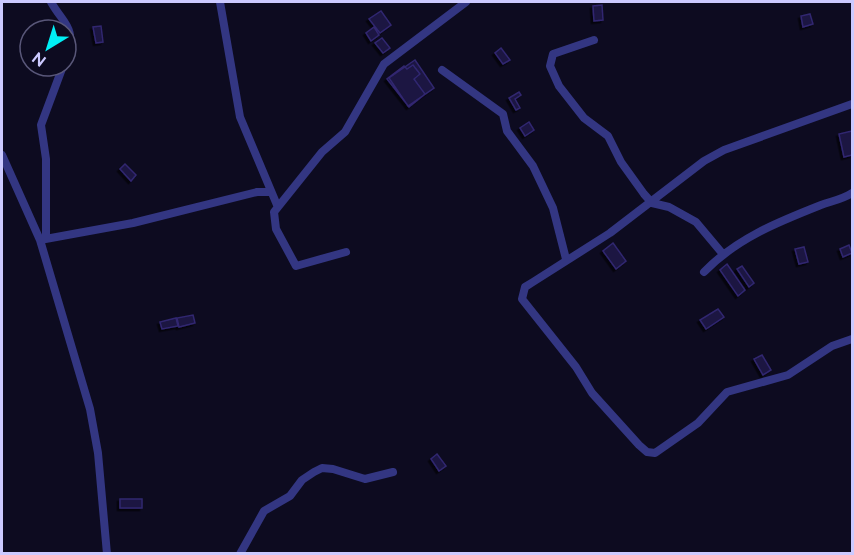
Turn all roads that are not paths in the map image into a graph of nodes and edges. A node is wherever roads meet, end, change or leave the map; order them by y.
1 (51, 2) edge
2 (220, 2) edge
3 (466, 2) edge
4 (62, 18) edge
5 (594, 40) dead end
6 (442, 70) dead end
7 (59, 78) edge
8 (852, 104) edge
9 (2, 155) edge
10 (271, 192) junction
11 (852, 194) edge
12 (652, 203) junction
13 (277, 205) junction
14 (43, 239) junction
15 (346, 252) dead end
16 (722, 253) junction
17 (566, 259) junction
18 (704, 272) dead end
19 (852, 339) edge
20 (393, 472) dead end
21 (107, 554) edge
22 (240, 554) edge

1 - 4 street
2 - 10 street
3 - 13 street
5 - 12 street
6 - 17 street
7 - 14 street
8 - 12 street
9 - 14 street
10 - 13 street
10 - 14 street
11 - 16 street
12 - 16 street
12 - 17 street
13 - 15 street
14 - 21 street
16 - 18 street
17 - 19 street
20 - 22 street

